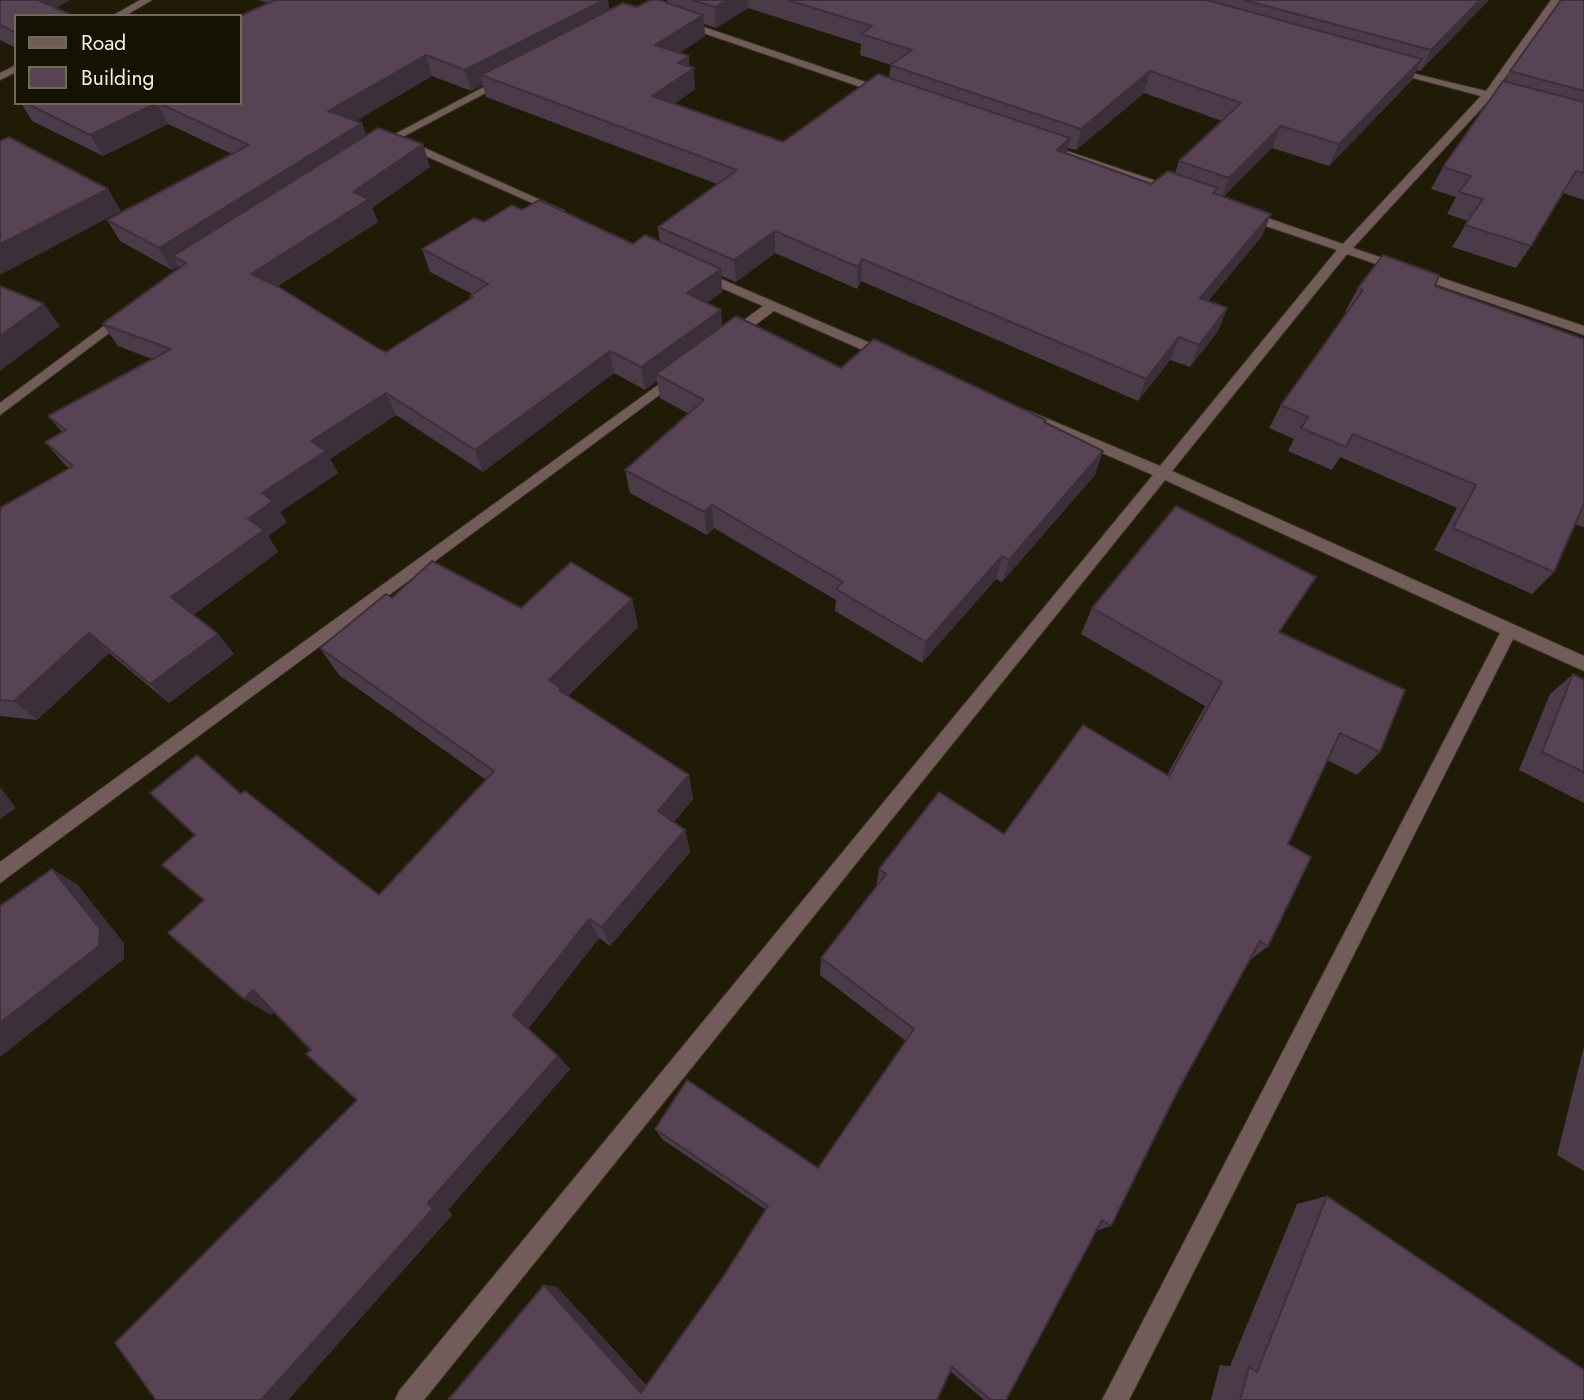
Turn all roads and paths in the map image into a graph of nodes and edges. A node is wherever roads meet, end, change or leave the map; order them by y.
1 (147, 0) edge
2 (1556, 0) edge
3 (121, 14) edge
4 (670, 18) edge
5 (1381, 66) edge
6 (512, 76) edge
7 (895, 95) edge
8 (1488, 95) junction
9 (1512, 102) edge
10 (1040, 145) edge
11 (1186, 195) edge
12 (1239, 213) edge
13 (570, 216) edge
14 (1345, 249) junction
15 (684, 267) edge
16 (772, 306) junction
17 (130, 310) edge
18 (1584, 331) edge
19 (716, 347) edge
20 (898, 360) edge
21 (694, 363) edge
22 (1012, 408) edge
23 (0, 410) edge
24 (1163, 473) junction
25 (1509, 631) junction
26 (1584, 664) edge
27 (0, 874) edge
28 (408, 1400) edge
29 (1115, 1400) edge

1 - 3 street
2 - 8 street
4 - 7 street
5 - 8 street
6 - 13 street
8 - 9 street
8 - 14 street
10 - 11 street
12 - 14 street
14 - 18 street
14 - 24 street
15 - 16 street
16 - 19 street
16 - 20 street
17 - 23 street
21 - 27 street
22 - 24 street
24 - 25 street
24 - 28 street
25 - 26 street
25 - 29 street

